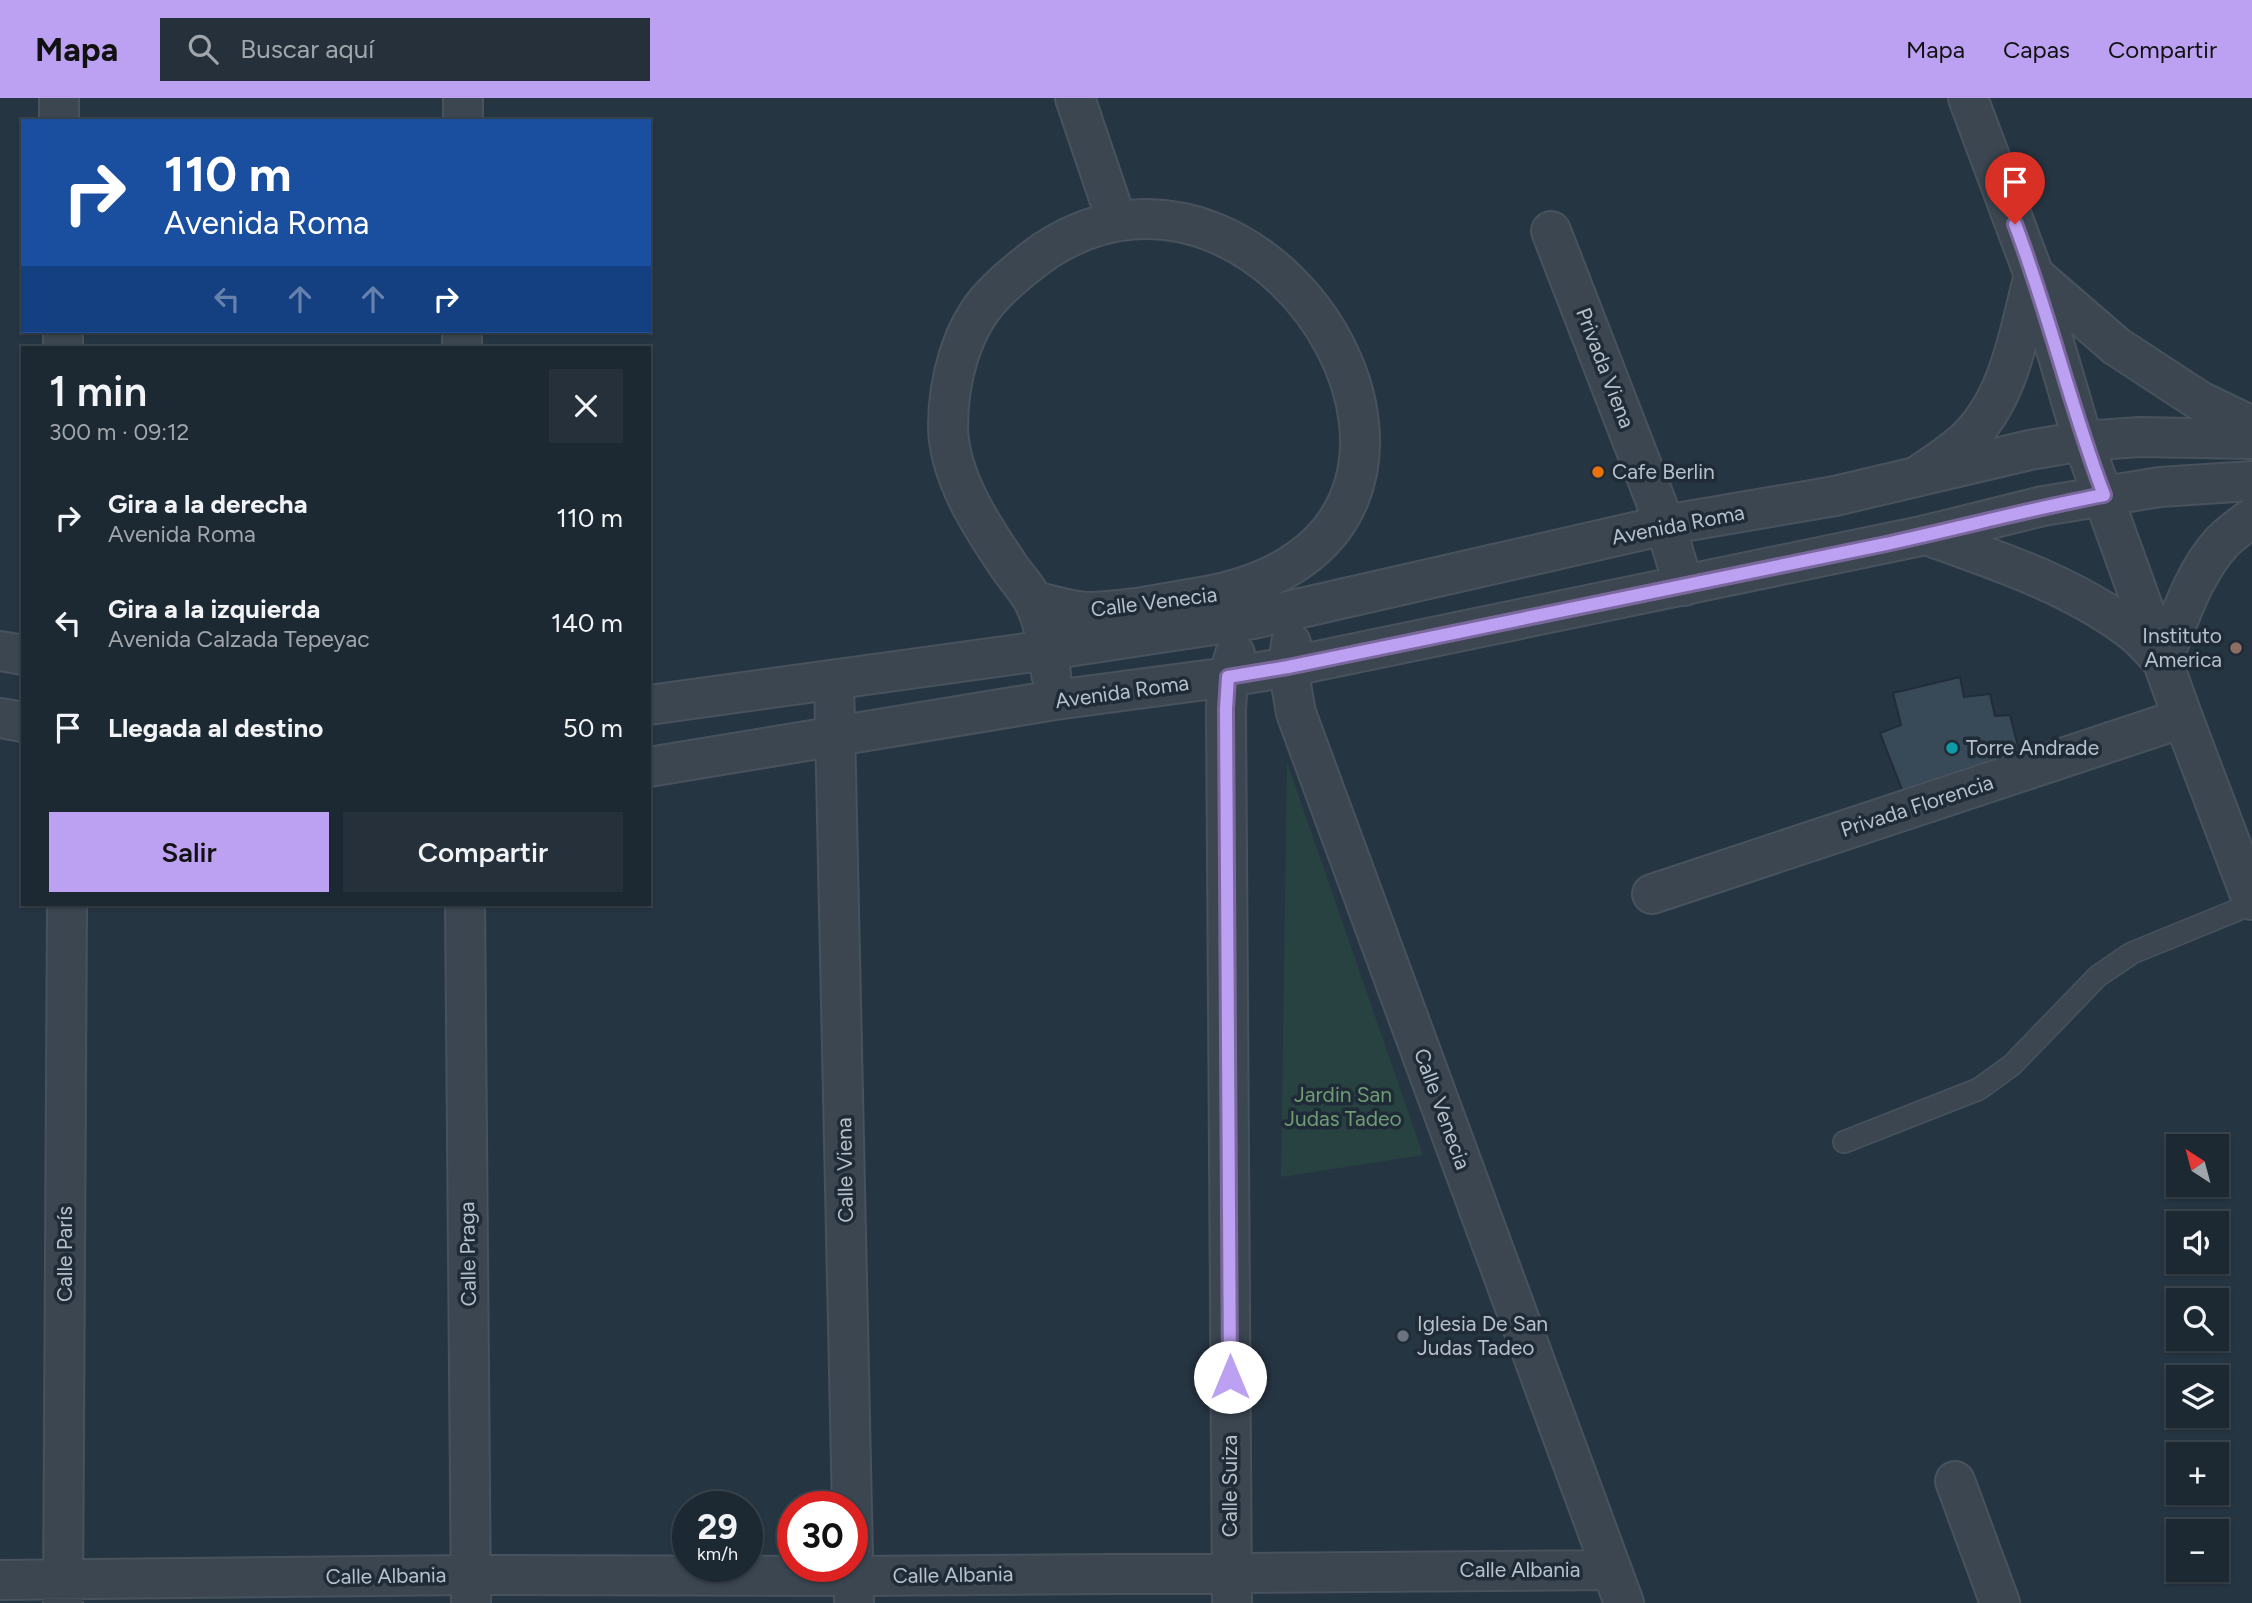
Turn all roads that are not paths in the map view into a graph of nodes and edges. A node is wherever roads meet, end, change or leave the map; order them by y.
1 (59, 98) edge
2 (463, 98) edge
3 (1075, 98) edge
4 (1968, 98) edge
5 (59, 119) edge
6 (463, 119) edge
7 (1115, 216) junction
8 (1551, 231) dead end
9 (2034, 275) junction
10 (2252, 426) edge
11 (2252, 439) edge
12 (2083, 441) junction
13 (1916, 477) junction
14 (2252, 481) edge
15 (2104, 495) junction
16 (2252, 518) edge
17 (1665, 525) junction
18 (1926, 536) junction
19 (1272, 576) junction
20 (1684, 586) junction
21 (1034, 601) junction
22 (1294, 610) junction
23 (1252, 619) junction
24 (1048, 650) junction
25 (0, 651) edge
26 (21, 655) edge
27 (2162, 661) junction
28 (1288, 667) junction
29 (1228, 677) junction
30 (834, 680) junction
31 (1055, 701) junction
32 (651, 705) edge
33 (2183, 718) junction
34 (0, 719) edge
35 (21, 722) edge
36 (835, 737) junction
37 (651, 767) edge
38 (1652, 894) dead end
39 (2252, 902) edge
40 (68, 906) edge
41 (465, 906) edge
42 (1844, 1142) dead end
43 (1955, 1481) dead end
44 (0, 1580) edge
45 (1618, 1586) edge
46 (1231, 1587) edge
47 (471, 1589) edge
48 (855, 1590) edge
49 (63, 1592) edge
50 (2000, 1603) edge

1 - 5 street
2 - 6 street
3 - 7 street
4 - 9 street
7 - 19 street, Calle Venecia
7 - 21 street, Calle Venecia
8 - 17 street, Privada Viena
9 - 10 street
9 - 12 street
9 - 13 street
11 - 12 street, Avenida Roma
12 - 13 street, Avenida Roma
12 - 15 street
13 - 17 street, Avenida Roma
14 - 15 street, Avenida Roma
15 - 18 street, Avenida Roma
15 - 27 street
16 - 27 street
17 - 20 street, Privada Viena
17 - 22 street, Avenida Roma
18 - 20 street, Avenida Roma
18 - 27 street
19 - 21 street, Calle Venecia
19 - 23 street
20 - 28 street, Avenida Roma
21 - 24 street, Calle Venecia
22 - 23 street, Avenida Roma
22 - 28 street, Calle Venecia
23 - 24 street, Avenida Roma
23 - 29 street, Calle Suiza
24 - 30 street, Avenida Roma
24 - 31 street, Calle Venecia
25 - 26 street
27 - 33 street
28 - 29 street, Avenida Roma
28 - 45 street, Calle Venecia
29 - 31 street, Avenida Roma
29 - 46 street, Calle Suiza
30 - 32 street, Avenida Roma
30 - 36 street, Calle Viena
31 - 36 street, Avenida Roma
33 - 38 street, Privada Florencia
33 - 39 street
34 - 35 street
36 - 37 street, Avenida Roma
36 - 48 street, Calle Viena
39 - 42 lane
40 - 49 street, Calle París
41 - 47 street, Calle Praga
43 - 50 street
44 - 49 street, Calle Albania
45 - 46 street, Calle Albania
46 - 48 street, Calle Albania
47 - 48 street, Calle Albania
47 - 49 street, Calle Albania

